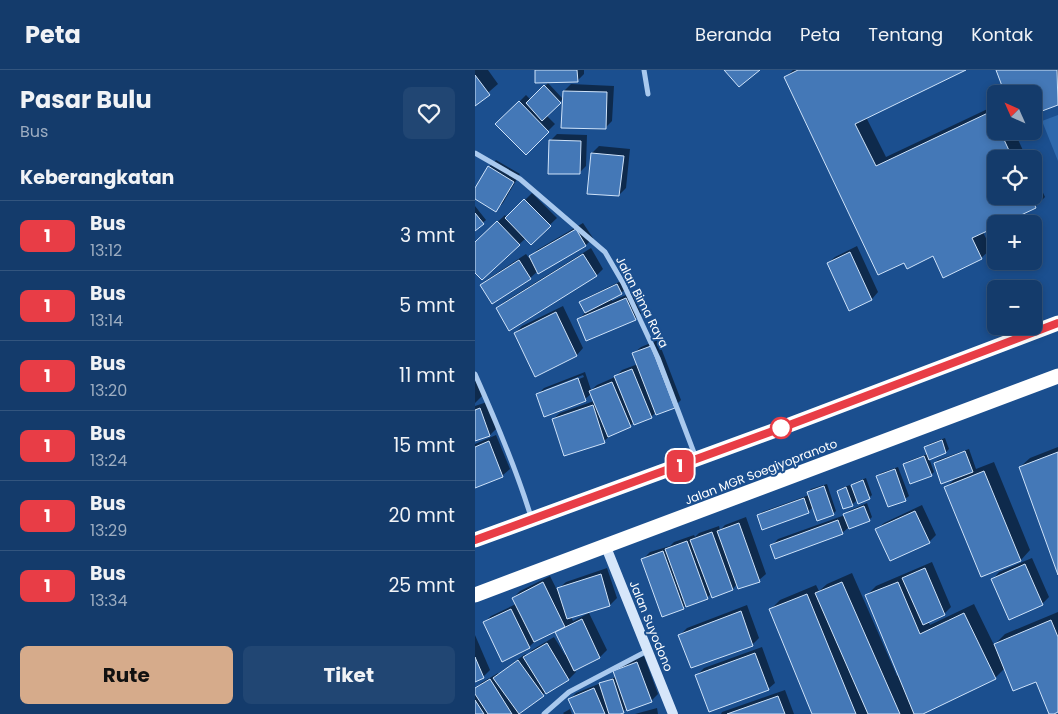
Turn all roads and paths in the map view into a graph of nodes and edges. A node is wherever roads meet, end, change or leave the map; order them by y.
1 (644, 70) edge
2 (648, 94) dead end
3 (475, 154) edge
4 (1058, 323) edge
5 (475, 374) edge
6 (1058, 376) edge
7 (697, 460) junction
8 (532, 520) junction
9 (475, 540) edge
10 (606, 547) junction
11 (475, 595) edge
12 (648, 651) junction
13 (544, 714) edge
14 (673, 714) edge

1 - 2 street
3 - 7 street, Jalan Bima Raya
4 - 7 highway
5 - 8 street
6 - 10 highway, Jalan MGR Soegiyopranoto
7 - 8 highway
8 - 9 highway
10 - 11 highway, Jalan MGR Soegiyopranoto
10 - 12 street, Jalan Suyodono
12 - 13 street
12 - 14 street, Jalan Suyodono

